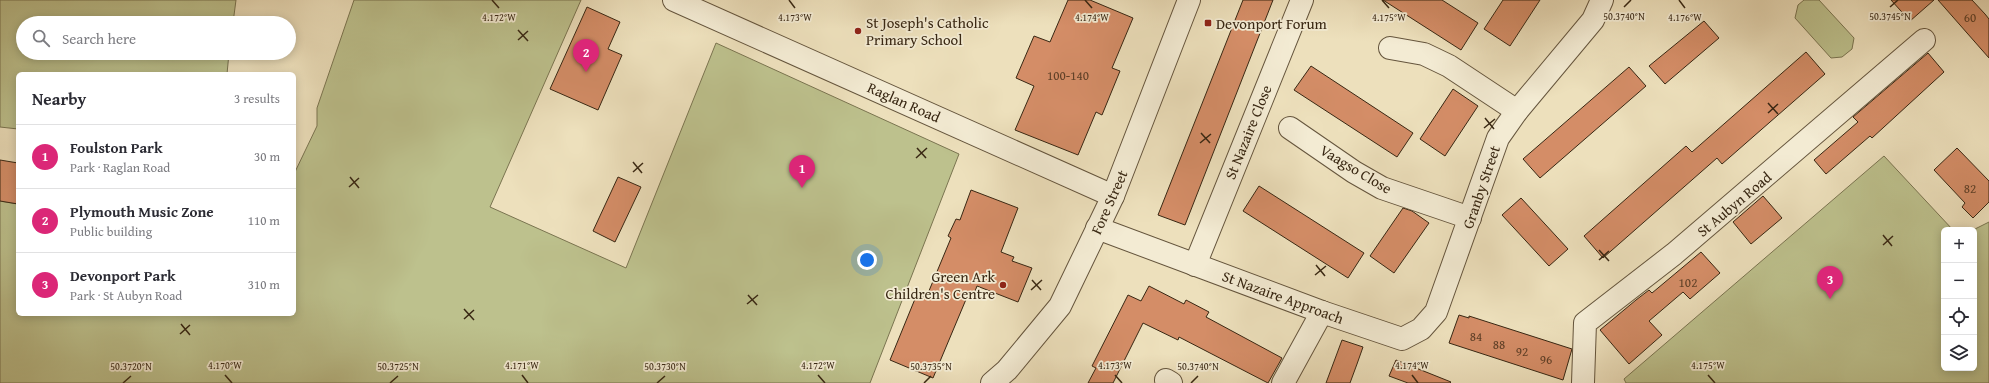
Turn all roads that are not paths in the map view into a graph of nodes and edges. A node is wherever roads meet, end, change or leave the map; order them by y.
1 (674, 0) edge
2 (1189, 0) edge
3 (1302, 0) edge
4 (1602, 0) edge
5 (693, 5) edge
6 (1924, 40) dead end
7 (1390, 48) dead end
8 (1517, 111) junction
9 (1290, 128) dead end
10 (1113, 196) junction
11 (1470, 218) junction
12 (1097, 228) junction
13 (1195, 265) junction
14 (1446, 286) joint
15 (1322, 312) junction
16 (992, 383) edge
17 (1283, 383) edge
18 (1583, 383) edge

1 - 5 street, Raglan Road
2 - 10 street, Fore Street
3 - 13 street, St Nazaire Close
4 - 8 street, Granby Street
5 - 10 street, Raglan Road
6 - 18 street, St Aubyn Road
7 - 8 street
8 - 11 street, Granby Street
9 - 11 street, Vaagso Close
10 - 12 street, Fore Street
11 - 14 street, Granby Street
12 - 13 street, St Nazaire Approach
12 - 16 street, Fore Street
13 - 15 street, St Nazaire Approach
14 - 15 street, St Nazaire Approach
15 - 17 street

